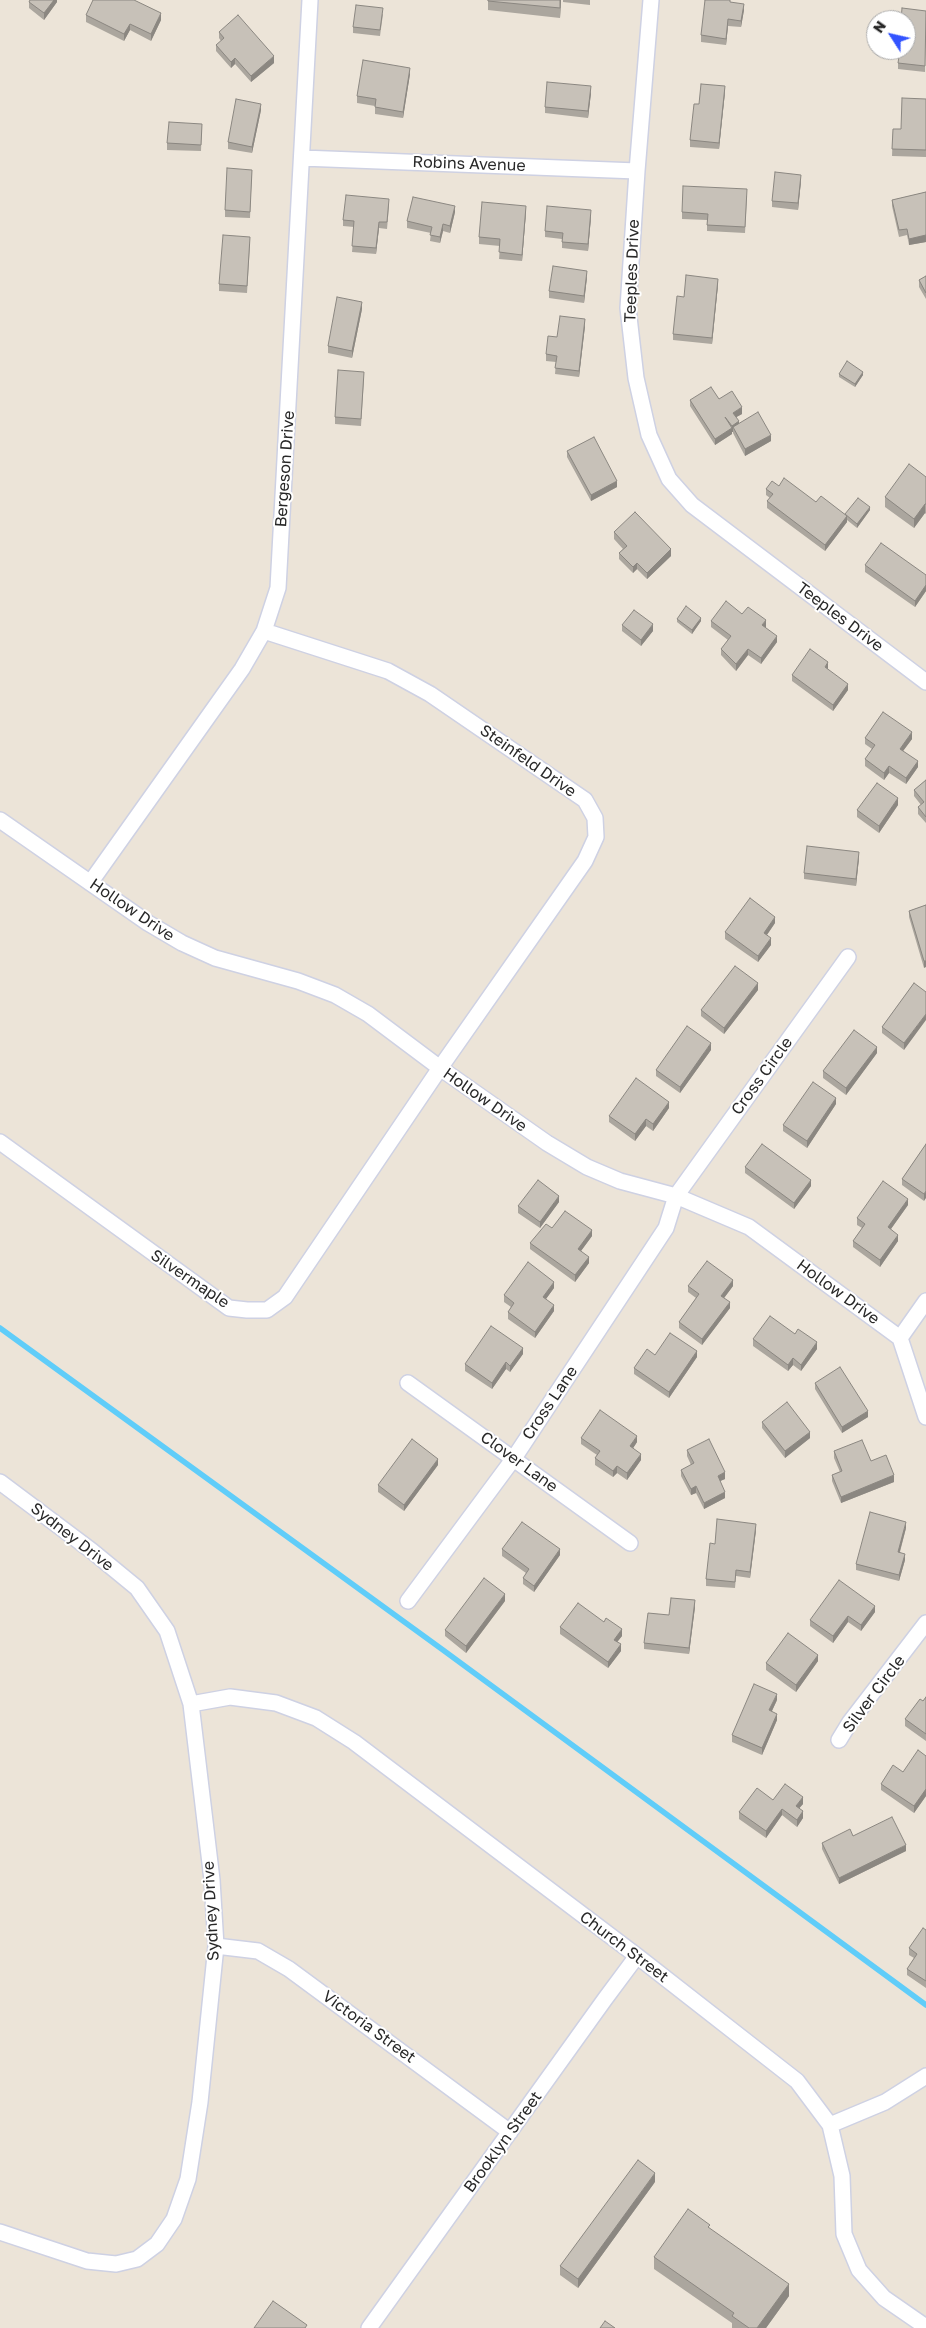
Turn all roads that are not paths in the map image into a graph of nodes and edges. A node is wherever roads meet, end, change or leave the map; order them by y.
1 (310, 0) edge
2 (651, 0) edge
3 (302, 158) junction
4 (637, 171) junction
5 (264, 631) junction
6 (926, 682) edge
7 (0, 820) edge
8 (90, 883) junction
9 (848, 957) dead end
10 (440, 1068) junction
11 (0, 1142) edge
12 (676, 1196) junction
13 (926, 1301) edge
14 (900, 1338) junction
15 (408, 1382) dead end
16 (926, 1417) edge
17 (514, 1458) junction
18 (0, 1482) edge
19 (630, 1543) dead end
20 (408, 1601) dead end
21 (926, 1623) edge
22 (191, 1704) junction
23 (839, 1740) dead end
24 (216, 1946) junction
25 (637, 1956) junction
26 (926, 2076) edge
27 (830, 2125) junction
28 (510, 2132) junction
29 (0, 2232) edge
30 (926, 2327) edge
31 (369, 2328) edge

1 - 3 street, Bergeson Drive
2 - 4 street, Teeples Drive
3 - 4 street, Robins Avenue
3 - 5 street, Bergeson Drive
4 - 6 street, Teeples Drive
5 - 8 street, Bergeson Drive
5 - 10 street, Steinfeld Drive
7 - 8 street, Hollow Drive
8 - 10 street, Hollow Drive
9 - 12 street, Cross Circle
10 - 11 street, Silvermaple
10 - 12 street, Hollow Drive
12 - 14 street, Hollow Drive
12 - 17 street, Cross Lane
13 - 14 street
14 - 16 street
15 - 17 street, Clover Lane
17 - 19 street, Clover Lane
17 - 20 street, Cross Lane
18 - 22 street, Sydney Drive
21 - 23 street, Silver Circle
22 - 24 street, Sydney Drive
22 - 25 street, Church Street
24 - 28 street, Victoria Street
24 - 29 street, Sydney Drive
25 - 27 street, Church Street
25 - 28 street, Brooklyn Street
26 - 27 street
27 - 30 street, Church Street
28 - 31 street, Brooklyn Street

